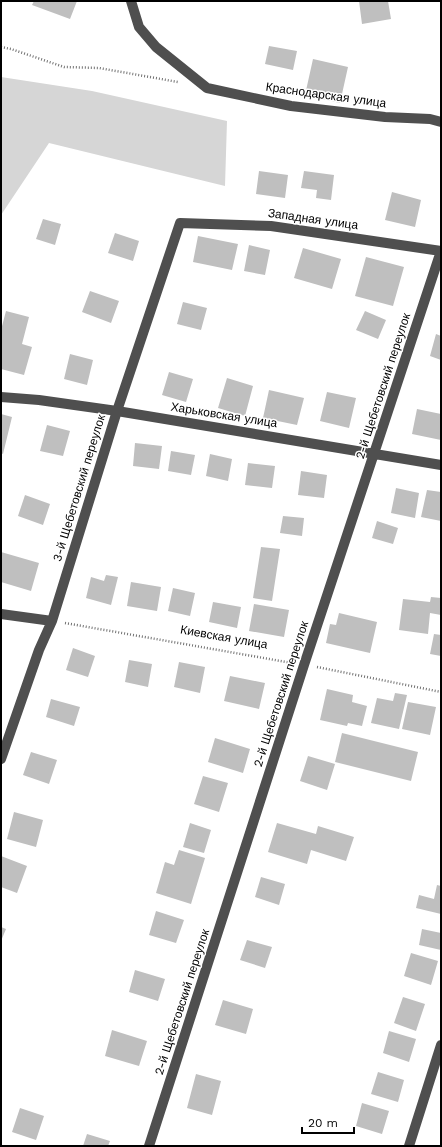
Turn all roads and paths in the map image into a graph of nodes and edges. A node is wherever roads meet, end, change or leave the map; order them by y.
1 (131, 1) edge
2 (1, 48) edge
3 (184, 83) dead end
4 (441, 122) edge
5 (180, 223) joint
6 (441, 251) edge
7 (1, 397) edge
8 (117, 411) junction
9 (375, 453) junction
10 (441, 465) edge
11 (1, 614) edge
12 (52, 621) junction
13 (304, 665) junction
14 (441, 692) edge
15 (1, 759) edge
16 (441, 1045) edge
17 (149, 1146) edge
18 (409, 1146) edge

1 - 4 street, Краснодарская улица
2 - 3 path
5 - 6 street, Западная улица
5 - 8 street, 3-й Щебетовский переулок
6 - 9 street, 2-й Щебетовский переулок
7 - 8 street, Харьковская улица
8 - 9 street, Харьковская улица
8 - 12 street, 3-й Щебетовский переулок
9 - 10 street, Харьковская улица
9 - 13 street, 2-й Щебетовский переулок
11 - 12 street
12 - 13 path, Киевская улица
12 - 15 street, 3-й Щебетовский переулок
13 - 14 path, Киевская улица
13 - 17 street, 2-й Щебетовский переулок
16 - 18 street

